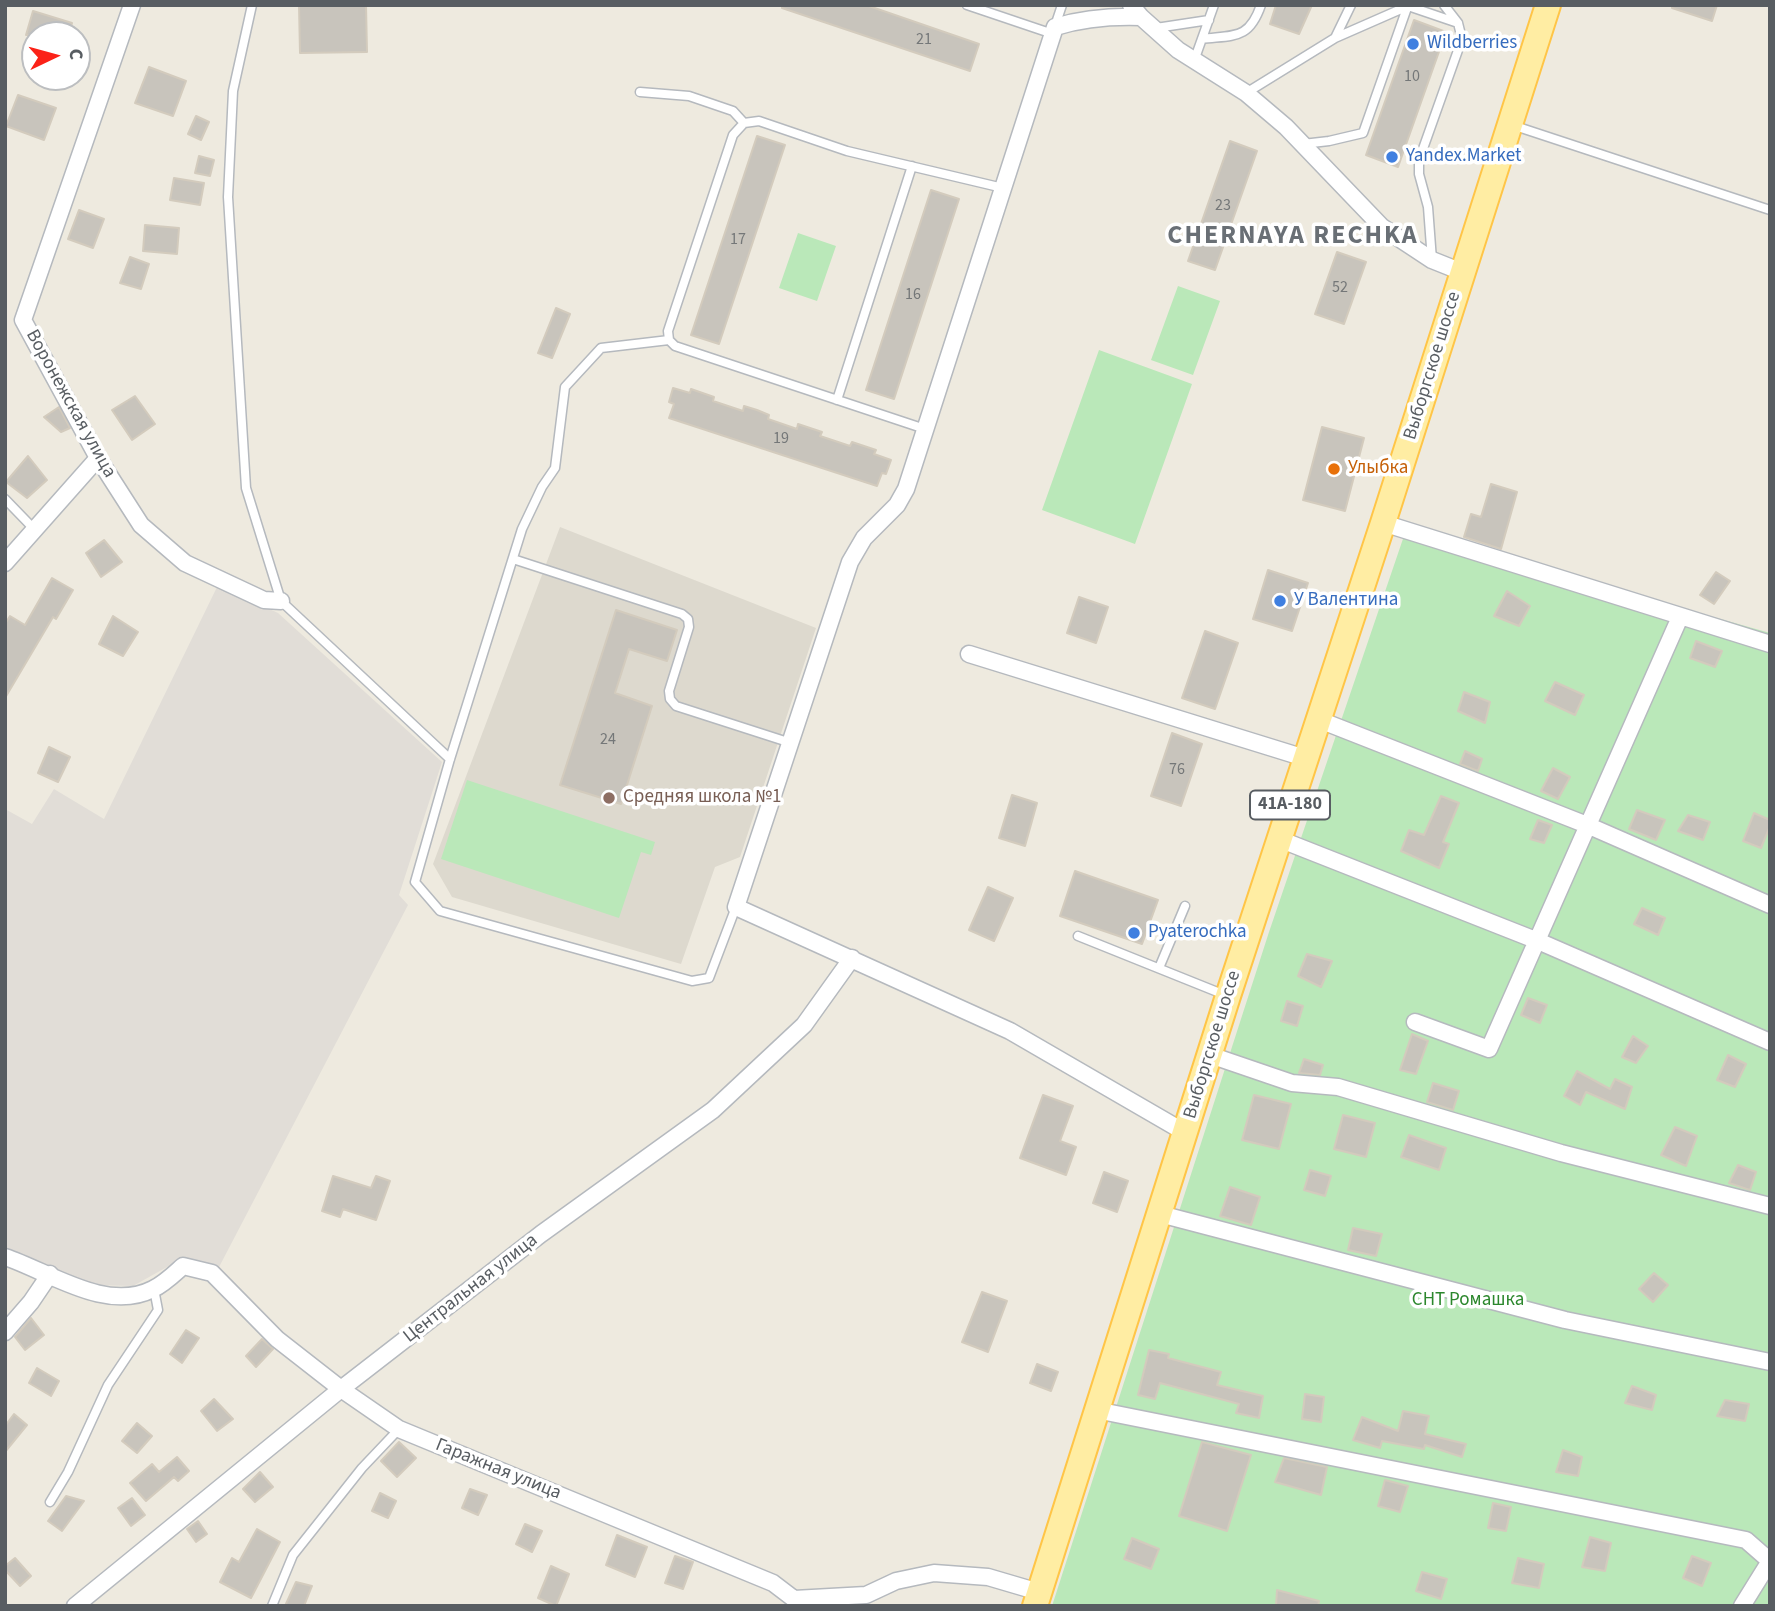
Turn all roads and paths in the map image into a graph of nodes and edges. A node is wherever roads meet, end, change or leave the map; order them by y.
1 (132, 5) edge
2 (252, 5) edge
3 (967, 5) edge
4 (1062, 5) edge
5 (1214, 5) edge
6 (1261, 5) edge
7 (1351, 5) edge
8 (1408, 5) edge
9 (1444, 5) edge
10 (1548, 5) edge
11 (1141, 17) edge
12 (1209, 20) junction
13 (1458, 23) junction
14 (1054, 31) junction
15 (1335, 38) junction
16 (1202, 39) junction
17 (1194, 61) junction
18 (640, 92) dead end
19 (1246, 93) junction
20 (744, 123) junction
21 (1510, 124) junction
22 (1303, 144) junction
23 (912, 166) junction
24 (1003, 188) junction
25 (1770, 210) edge
26 (1432, 260) junction
27 (1462, 272) junction
28 (669, 340) junction
29 (837, 400) junction
30 (925, 429) junction
31 (99, 458) junction
32 (5, 499) edge
33 (1383, 523) junction
34 (35, 530) junction
35 (513, 559) junction
36 (5, 563) edge
37 (281, 601) junction
38 (1680, 617) junction
39 (1770, 644) edge
40 (969, 654) dead end
41 (1317, 719) junction
42 (791, 743) junction
43 (1305, 758) junction
44 (450, 759) junction
45 (1587, 825) junction
46 (1279, 839) junction
47 (1770, 905) edge
48 (1185, 906) dead end
49 (736, 908) junction
50 (1078, 936) dead end
51 (1538, 941) junction
52 (852, 958) junction
53 (1159, 968) junction
54 (1228, 996) junction
55 (1415, 1023) dead end
56 (1770, 1042) edge
57 (1210, 1055) junction
58 (1186, 1133) junction
59 (1770, 1206) edge
60 (1160, 1214) junction
61 (5, 1256) edge
62 (50, 1274) junction
63 (154, 1289) junction
64 (5, 1332) edge
65 (1770, 1362) edge
66 (341, 1389) junction
67 (1096, 1410) junction
68 (399, 1429) junction
69 (50, 1502) dead end
70 (1770, 1561) edge
71 (1037, 1599) edge
72 (792, 1602) edge
73 (75, 1606) edge
74 (272, 1606) edge
75 (1742, 1606) edge

1 - 31 street, Воронежская улица
2 - 37 lane
3 - 14 lane
4 - 14 lane
5 - 12 lane
6 - 16 lane
7 - 15 lane
8 - 13 lane
8 - 15 lane
8 - 22 lane
9 - 13 lane
10 - 21 main road, Выборгское шоссе / 41А-180
11 - 12 lane
11 - 14 street
11 - 17 street
12 - 16 lane
13 - 26 lane
14 - 24 street
15 - 19 lane
16 - 17 lane
17 - 19 street
18 - 20 lane
19 - 22 street
20 - 23 lane
20 - 28 lane
21 - 25 lane
21 - 27 main road, Выборгское шоссе / 41А-180
22 - 26 street
23 - 24 lane
23 - 29 lane
24 - 30 street
26 - 27 street
27 - 33 main road, Выборгское шоссе / 41А-180
28 - 29 lane
28 - 35 lane
29 - 30 lane
30 - 42 street
31 - 34 street
31 - 37 street, Воронежская улица
32 - 34 lane
33 - 38 street
33 - 41 main road, Выборгское шоссе / 41А-180
34 - 36 street
35 - 42 lane
35 - 44 lane
37 - 44 lane
38 - 39 street
38 - 45 street
40 - 43 street
41 - 43 main road, Выборгское шоссе / 41А-180
41 - 45 street
42 - 49 street
43 - 46 main road, Выборгское шоссе / 41А-180
44 - 49 lane
45 - 47 street
45 - 51 street
46 - 51 street
46 - 54 main road, Выборгское шоссе / 41А-180
48 - 53 lane
49 - 52 street
50 - 53 lane
51 - 55 street
51 - 56 street
52 - 58 street
52 - 66 street, Центральная улица
53 - 54 lane
54 - 57 main road, Выборгское шоссе / 41А-180
57 - 58 main road, Выборгское шоссе / 41А-180
57 - 59 street
58 - 60 main road, Выборгское шоссе / 41А-180
60 - 65 street
60 - 67 main road, Выборгское шоссе / 41А-180
61 - 62 street, Гаражная улица
62 - 63 street, Гаражная улица
62 - 64 street
63 - 66 street, Гаражная улица
63 - 69 lane
66 - 68 street, Гаражная улица
66 - 73 street, Центральная улица
67 - 70 street
67 - 71 main road, Выборгское шоссе / 41А-180
68 - 72 street, Гаражная улица
68 - 74 lane
70 - 75 street
71 - 72 street, Гаражная улица

